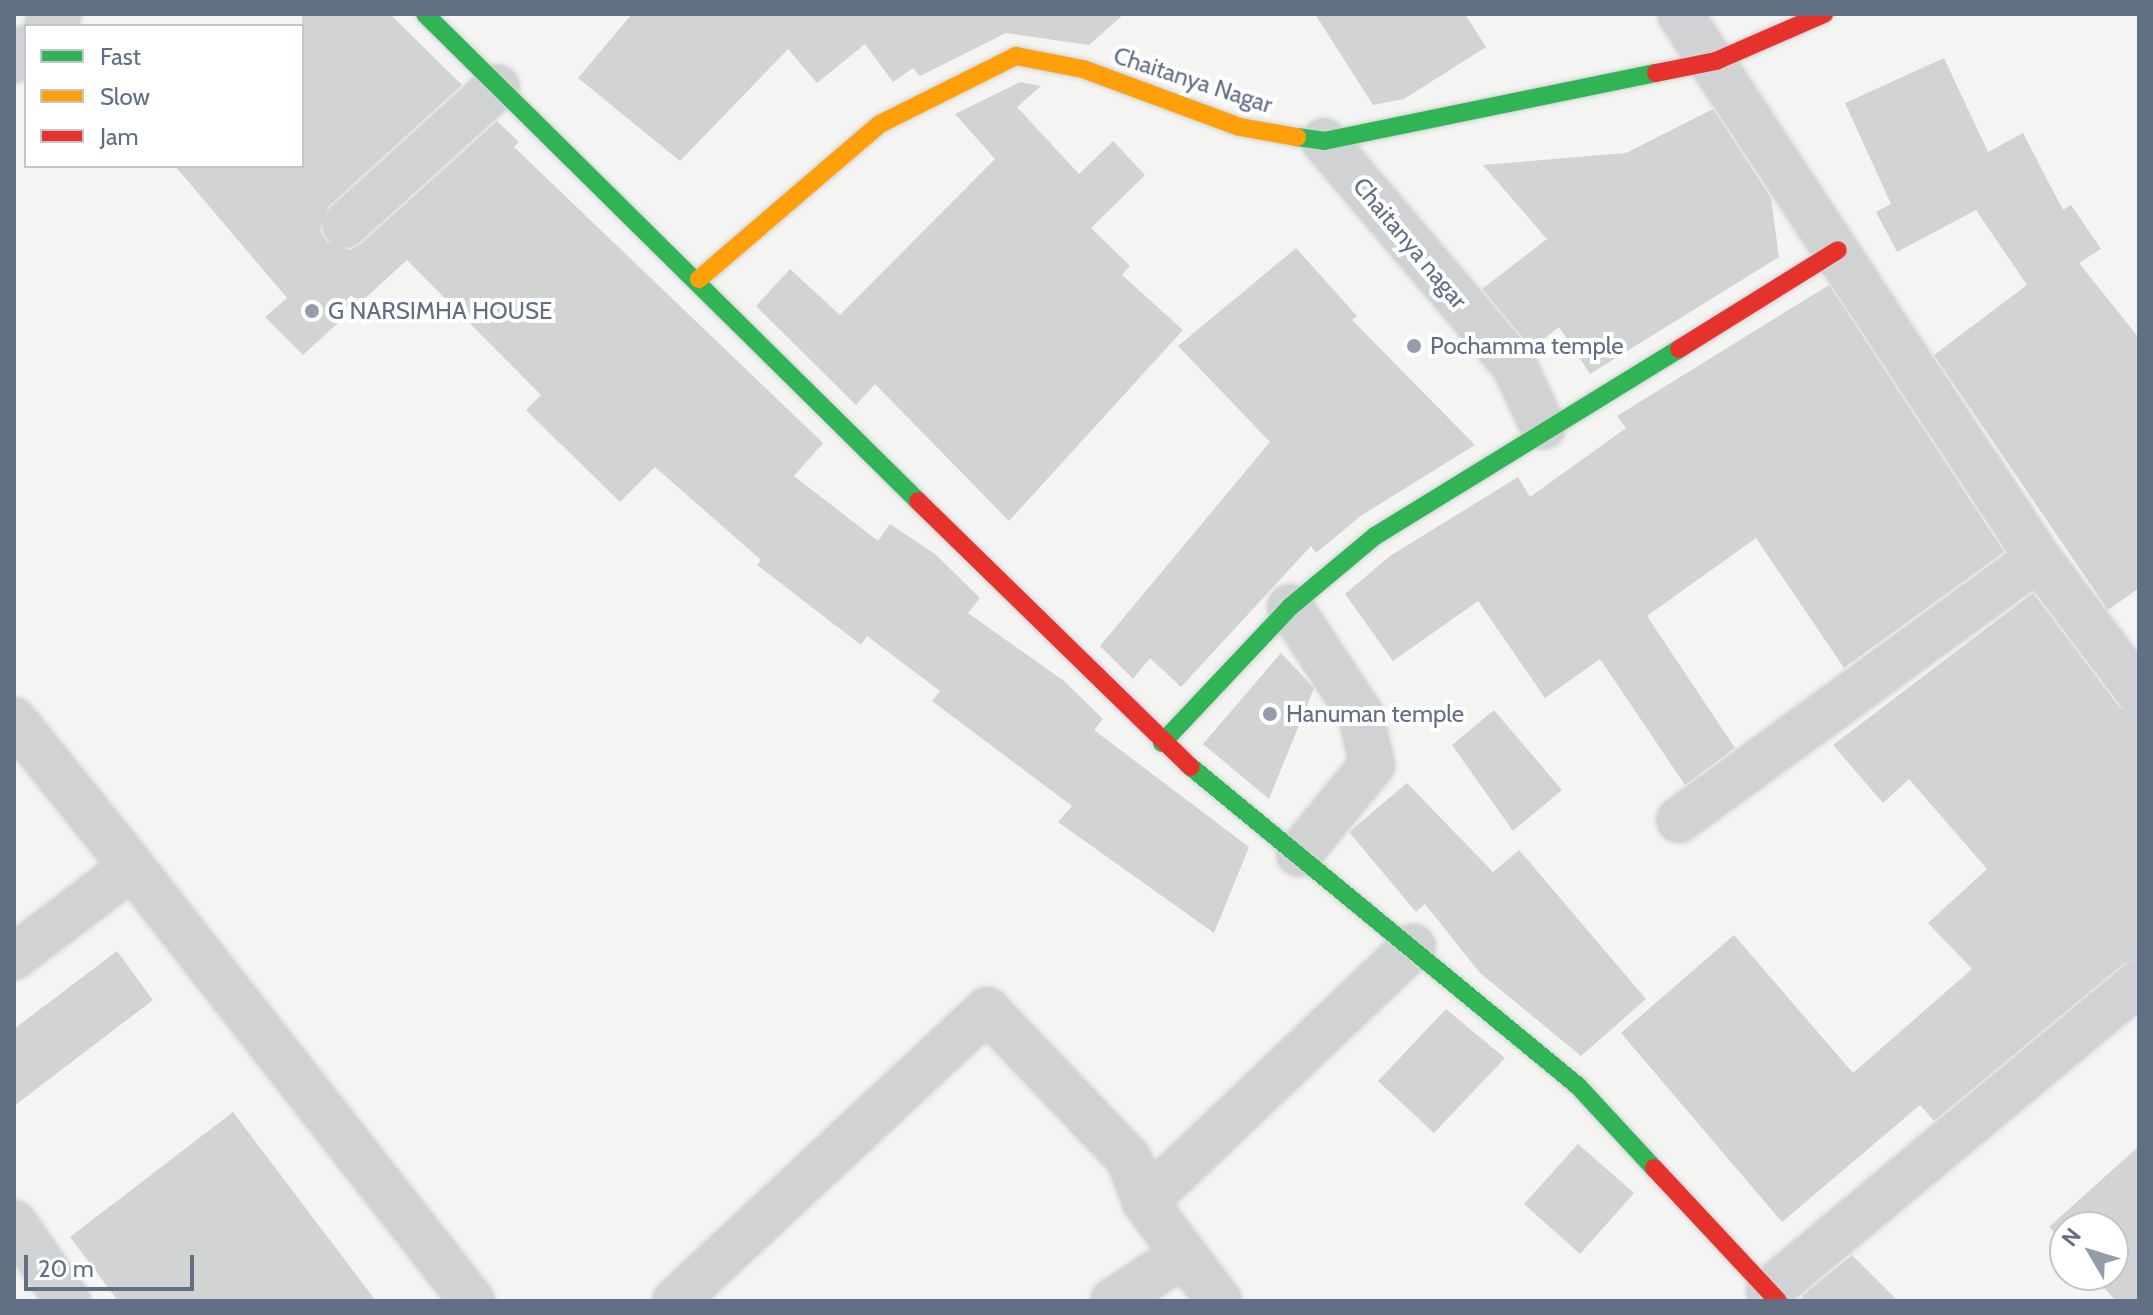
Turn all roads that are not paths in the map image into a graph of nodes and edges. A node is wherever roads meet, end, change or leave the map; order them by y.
1 (425, 14) edge
2 (1680, 14) edge
3 (1824, 14) edge
4 (1716, 61) junction
5 (497, 87) junction
6 (1324, 141) junction
7 (345, 225) dead end
8 (1838, 250) junction
9 (699, 279) junction
10 (1543, 427) junction
11 (2038, 558) junction
12 (1290, 607) junction
13 (2139, 692) edge
14 (14, 720) edge
15 (1162, 743) junction
16 (1679, 820) dead end
17 (1299, 854) junction
18 (132, 867) junction
19 (1413, 947) junction
20 (14, 957) edge
21 (2139, 983) edge
22 (1145, 1202) junction
23 (14, 1223) edge
24 (1182, 1256) junction
25 (1773, 1296) edge
26 (68, 1301) edge
27 (472, 1301) edge
28 (675, 1301) edge
29 (1113, 1301) edge
30 (1219, 1301) edge

1 - 5 street
2 - 4 street
3 - 4 street, Chaitanya Nagar
4 - 6 street, Chaitanya Nagar
4 - 8 street
5 - 7 street
5 - 9 street
6 - 9 street, Chaitanya Nagar
6 - 10 street, Chaitanya nagar
8 - 10 street
8 - 11 street
9 - 15 street
10 - 12 street
11 - 13 street
11 - 16 street
12 - 15 street
12 - 17 street
14 - 18 street
15 - 17 street
17 - 19 street
18 - 20 street
18 - 27 street
19 - 22 street
19 - 25 street
21 - 25 street
22 - 24 street
22 - 28 street
23 - 26 street
24 - 29 street
24 - 30 street

